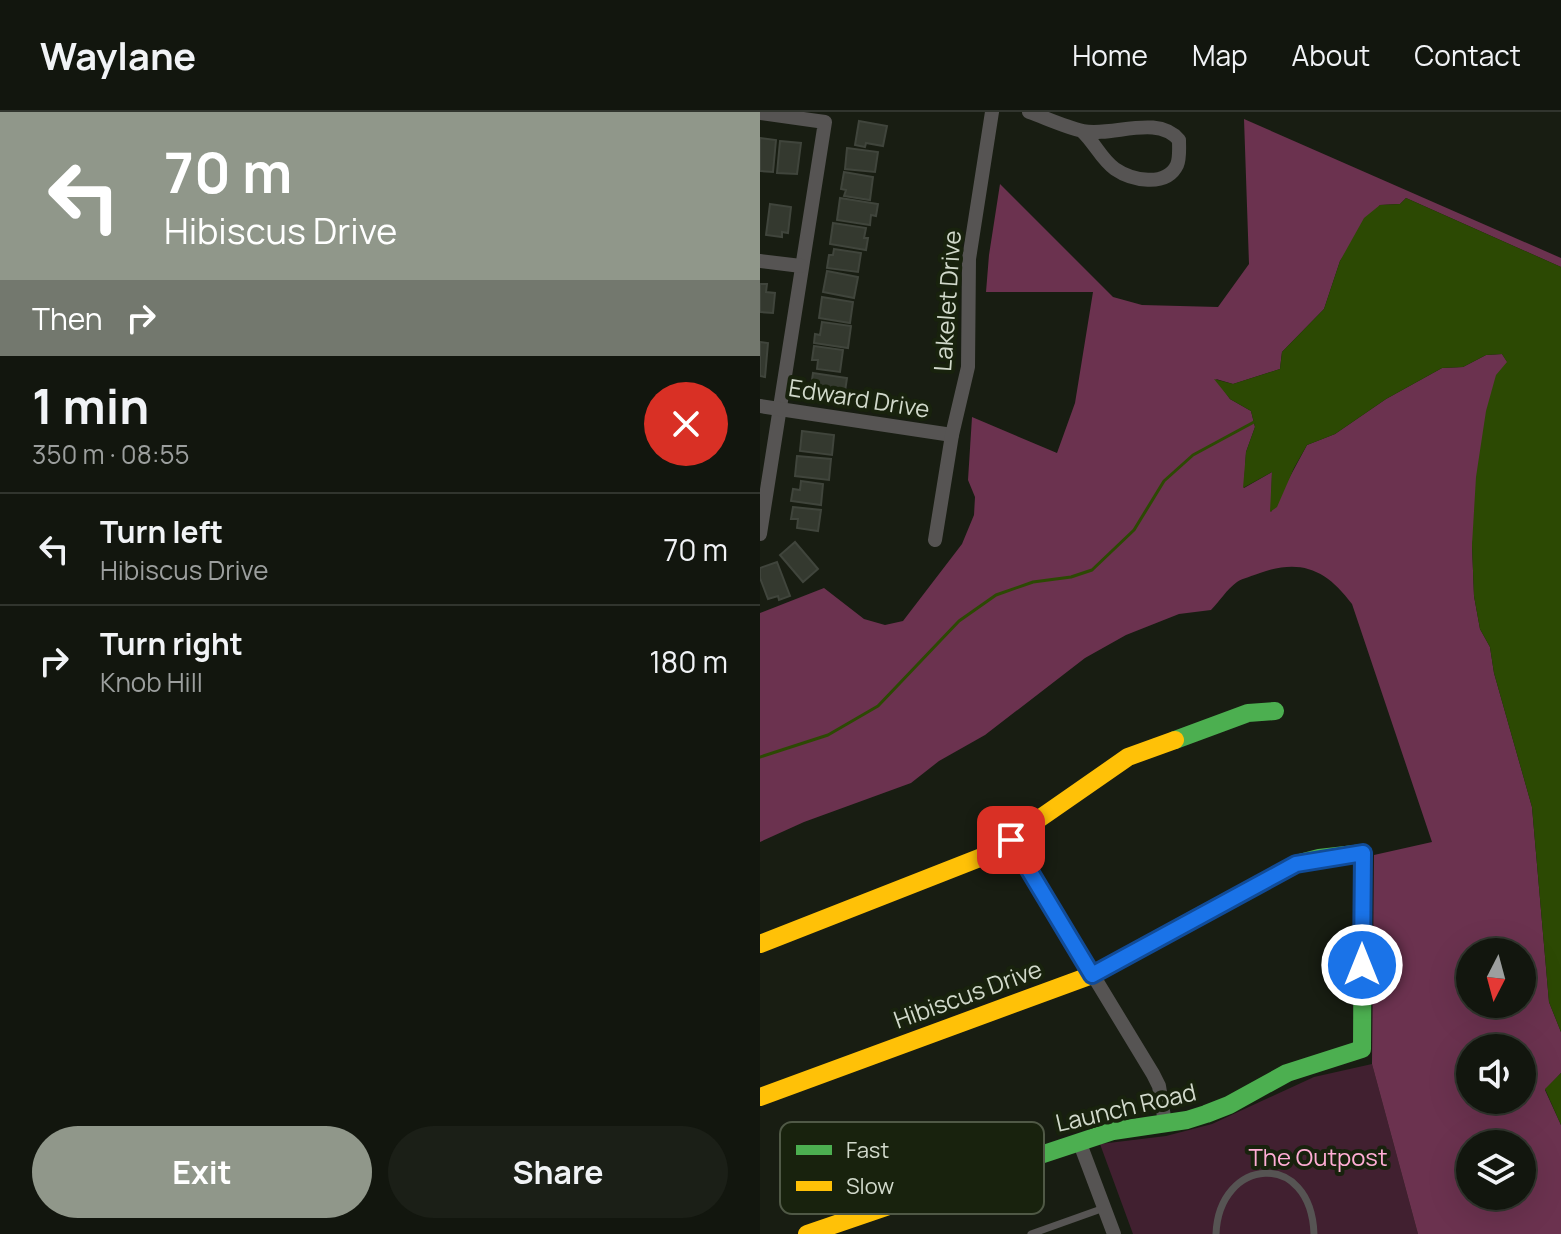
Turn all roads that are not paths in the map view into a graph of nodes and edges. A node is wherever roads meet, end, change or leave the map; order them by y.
1 (992, 112) edge
2 (1029, 112) edge
3 (760, 113) edge
4 (1082, 131) junction
5 (760, 261) edge
6 (801, 266) junction
7 (760, 406) edge
8 (779, 409) junction
9 (952, 435) junction
10 (761, 534) edge
11 (935, 540) dead end
12 (1275, 711) dead end
13 (1011, 840) junction
14 (760, 944) edge
15 (1092, 975) junction
16 (1362, 1049) joint
17 (760, 1097) edge
18 (1165, 1123) junction
19 (1079, 1141) junction
20 (1044, 1154) edge
21 (1104, 1208) junction
22 (882, 1214) edge
23 (844, 1228) edge
24 (807, 1234) edge
25 (1031, 1234) edge
26 (1114, 1234) edge
27 (1216, 1234) edge
28 (1314, 1234) edge

1 - 9 street, Lakelet Drive
2 - 4 street
3 - 6 street
4 - 4 street
5 - 6 street
6 - 8 street
7 - 8 street, Edward Drive
8 - 9 street, Edward Drive
8 - 10 street
9 - 11 street, Lakelet Drive
12 - 13 street
13 - 14 street
13 - 15 street
15 - 16 street, Hibiscus Drive
15 - 17 street, Hibiscus Drive
15 - 18 street
16 - 18 street, Launch Road
18 - 19 street, Launch Road
19 - 20 street, Launch Road
19 - 21 street
21 - 25 lane
21 - 26 street
22 - 23 street, Launch Road
23 - 24 street, Launch Road
27 - 28 lane

